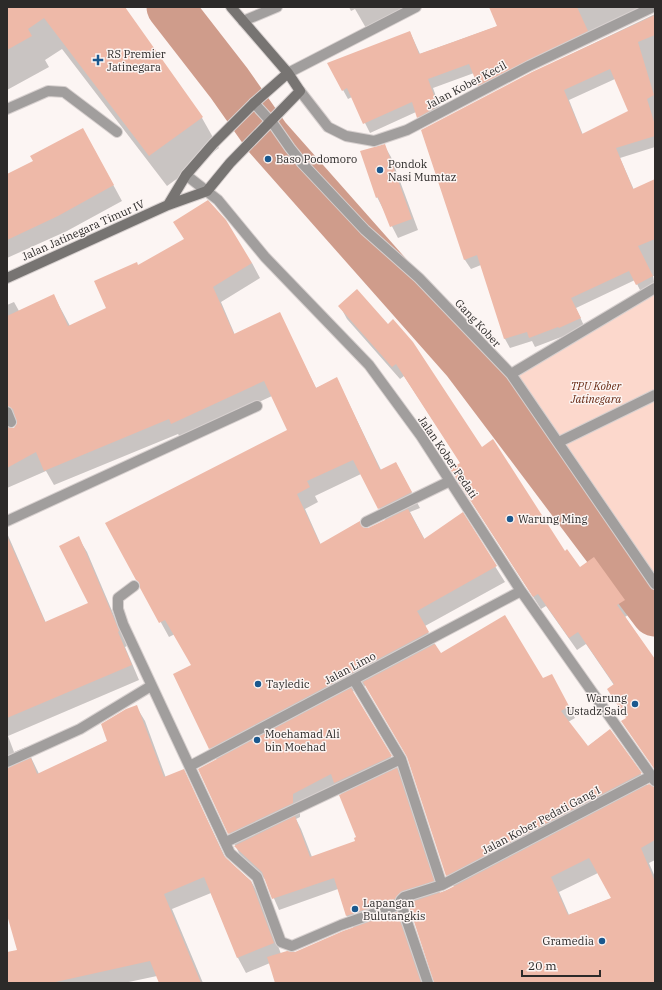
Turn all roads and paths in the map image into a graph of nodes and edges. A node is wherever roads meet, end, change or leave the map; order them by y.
1 (230, 7) edge
2 (277, 7) edge
3 (416, 7) edge
4 (654, 7) edge
5 (243, 21) junction
6 (288, 74) junction
7 (300, 91) junction
8 (251, 106) junction
9 (7, 109) edge
10 (268, 124) junction
11 (117, 132) dead end
12 (186, 175) junction
13 (207, 191) junction
14 (168, 205) junction
15 (7, 278) edge
16 (655, 288) edge
17 (511, 374) junction
18 (655, 395) edge
19 (257, 406) dead end
20 (7, 412) edge
21 (11, 422) dead end
22 (559, 442) junction
23 (450, 481) junction
24 (7, 522) edge
25 (366, 522) dead end
26 (655, 584) edge
27 (134, 586) dead end
28 (521, 591) junction
29 (354, 680) junction
30 (151, 686) junction
31 (401, 760) junction
32 (7, 762) edge
33 (190, 766) junction
34 (653, 778) edge
35 (226, 842) junction
36 (442, 885) junction
37 (401, 904) junction
38 (428, 983) edge

1 - 5 street
2 - 5 street
3 - 6 street
4 - 7 street, Jalan Kober Kecil
5 - 6 street
6 - 7 street
6 - 8 street
7 - 10 street
8 - 10 street, Gang Kober
8 - 12 street
9 - 11 street
10 - 13 street
10 - 17 street, Gang Kober
12 - 13 street, Jalan Kober Pedati
12 - 14 street
13 - 14 street, Jalan Jatinegara Timur IV
13 - 23 street, Jalan Kober Pedati
14 - 15 street, Jalan Jatinegara Timur IV
16 - 17 street
17 - 22 street, Gang Kober
18 - 22 street
19 - 24 street
20 - 21 street
22 - 26 street, Gang Kober
23 - 25 street
23 - 28 street, Jalan Kober Pedati
27 - 30 street, Jalan Kober Pedati Gang I
28 - 29 street, Jalan Limo
28 - 34 street, Jalan Kober Pedati
29 - 31 street
29 - 33 street, Jalan Limo
30 - 32 street
30 - 33 street, Jalan Kober Pedati Gang I
31 - 35 street
31 - 36 street
33 - 35 street, Jalan Kober Pedati Gang I
34 - 36 street, Jalan Kober Pedati Gang I
35 - 37 street, Jalan Kober Pedati Gang I
36 - 37 street, Jalan Kober Pedati Gang I
37 - 38 street

